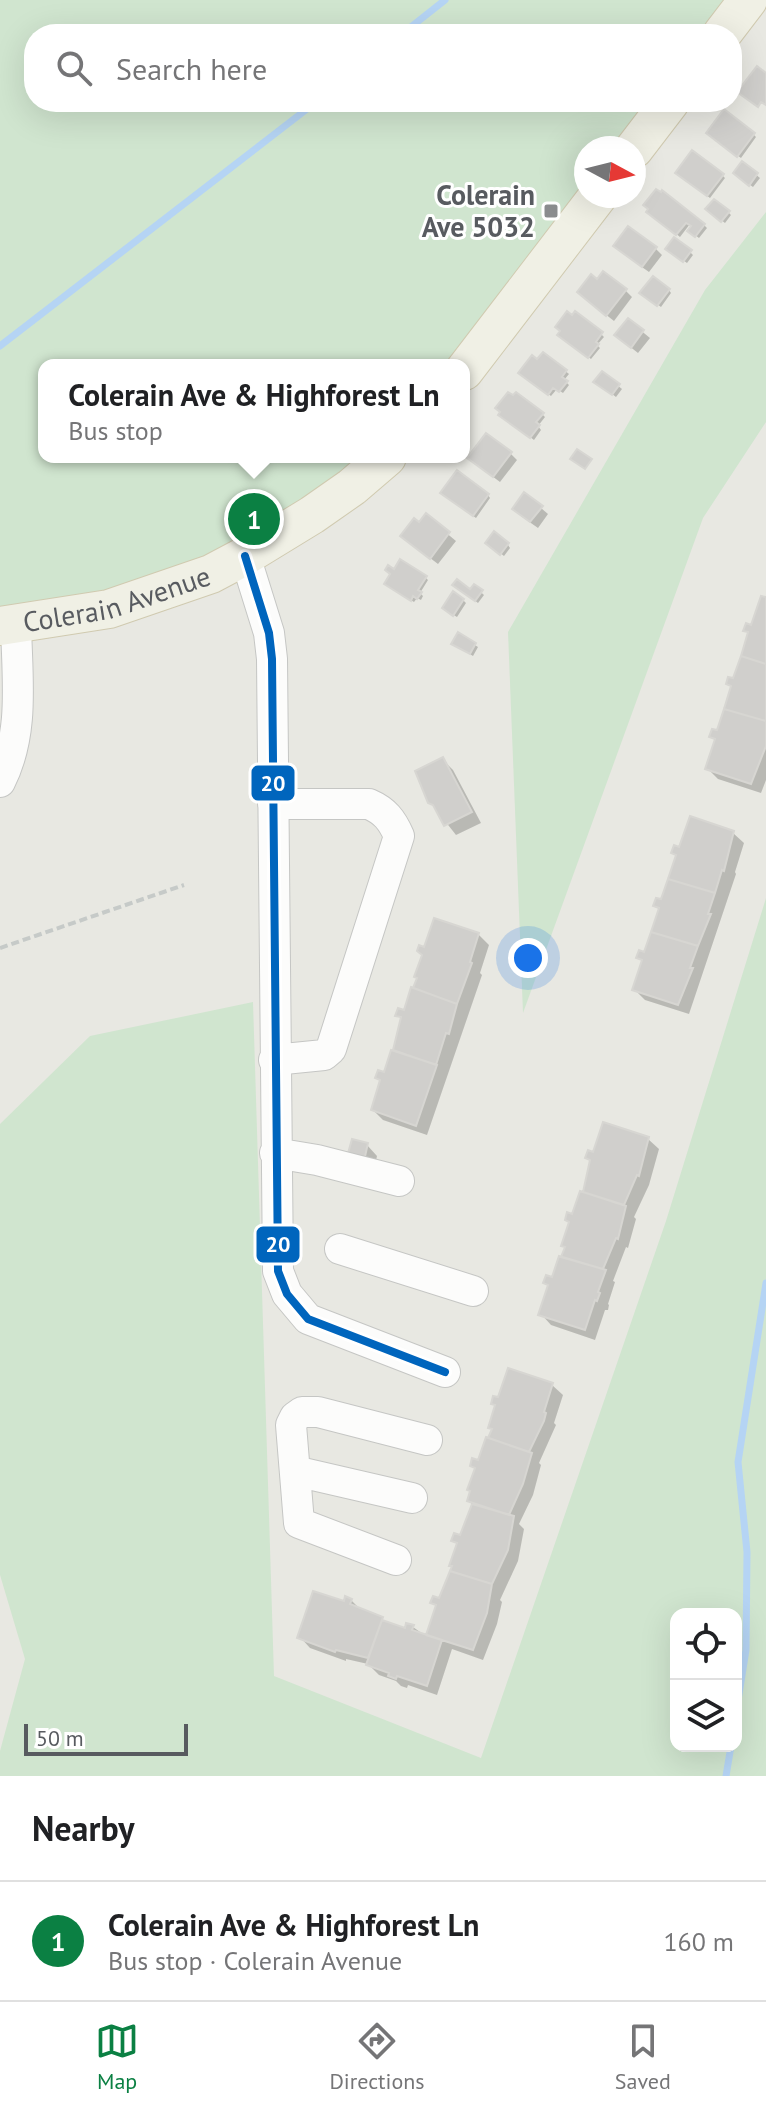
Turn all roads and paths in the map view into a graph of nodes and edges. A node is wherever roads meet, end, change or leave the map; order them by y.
1 (748, 0) edge
2 (730, 24) edge
3 (662, 112) edge
4 (644, 136) edge
5 (589, 208) edge
6 (470, 363) edge
7 (380, 463) edge
8 (245, 556) junction
9 (8, 625) edge
10 (0, 782) edge
11 (273, 804) junction
12 (184, 885) dead end
13 (0, 948) edge
14 (274, 1060) junction
15 (275, 1153) junction
16 (399, 1181) dead end
17 (340, 1249) dead end
18 (473, 1291) dead end
19 (445, 1372) dead end
20 (427, 1440) dead end
21 (295, 1471) junction
22 (412, 1498) dead end
23 (396, 1560) dead end

1 - 2 main road
3 - 4 main road
5 - 6 main road
7 - 8 main road, Colerain Avenue
8 - 9 main road, Colerain Avenue
8 - 11 street
9 - 10 street
11 - 14 street
11 - 14 street
12 - 13 path
14 - 15 street
15 - 16 street
15 - 19 street
17 - 18 street
20 - 21 street
21 - 22 street
21 - 23 street

